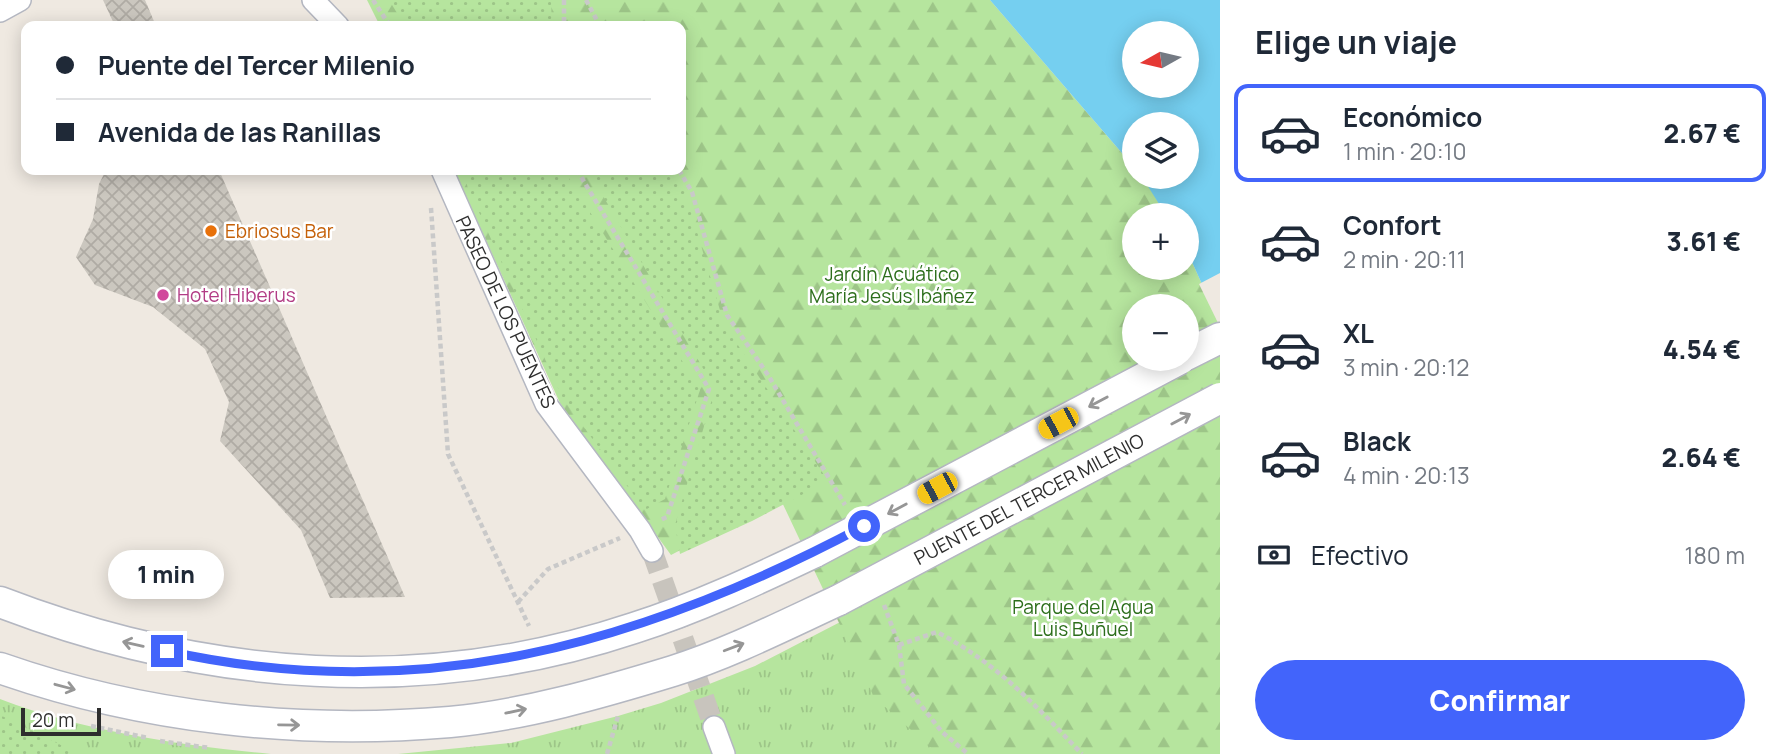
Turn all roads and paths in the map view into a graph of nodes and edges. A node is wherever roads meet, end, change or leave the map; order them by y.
1 (20, 0) edge
2 (313, 0) edge
3 (373, 0) edge
4 (564, 0) edge
5 (586, 0) edge
6 (0, 11) edge
7 (333, 21) edge
8 (387, 21) edge
9 (564, 21) edge
10 (597, 21) edge
11 (444, 175) edge
12 (580, 175) edge
13 (682, 175) edge
14 (431, 205) dead end
15 (1220, 338) edge
16 (1199, 348) edge
17 (1157, 371) edge
18 (768, 375) dead end
19 (1220, 398) edge
20 (640, 530) junction
21 (652, 551) tunnel mouth
22 (0, 602) edge
23 (518, 602) junction
24 (528, 626) dead end
25 (899, 645) dead end
26 (0, 668) edge
27 (618, 716) dead end
28 (714, 727) tunnel mouth
29 (607, 754) edge
30 (724, 754) edge
31 (1082, 754) edge

1 - 6 street
2 - 7 street
3 - 8 path
4 - 9 path
5 - 10 path
11 - 20 street, PASEO DE LOS PUENTES
12 - 20 path
13 - 18 path
14 - 23 path
15 - 16 main road
17 -> 22 main road, bridge
26 -> 19 main road, PUENTE DEL TERCER MILENIO, bridge
20 - 21 street, PASEO DE LOS PUENTES
20 - 23 path
23 - 24 path
25 - 31 path
27 - 29 path
28 - 30 street

